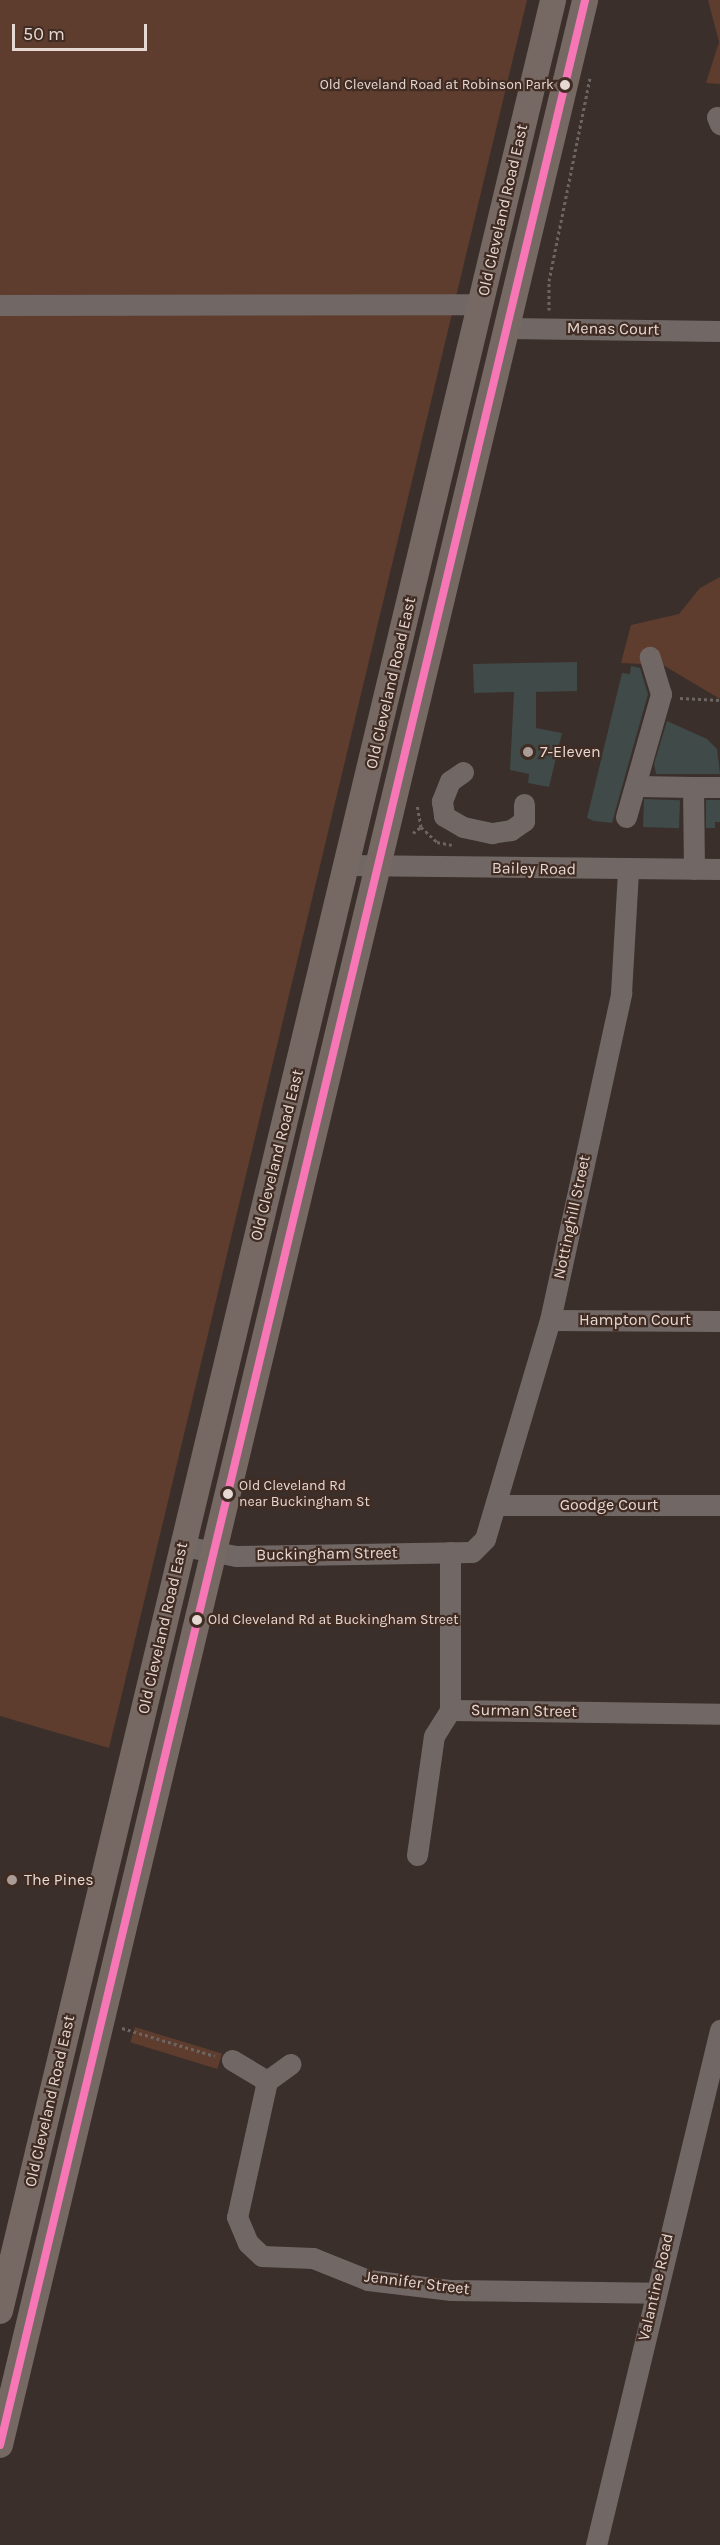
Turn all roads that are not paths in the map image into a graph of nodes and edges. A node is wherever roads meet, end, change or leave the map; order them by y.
1 (553, 0) edge
2 (585, 0) edge
3 (480, 304) junction
4 (0, 305) edge
5 (506, 328) junction
6 (720, 331) edge
7 (650, 657) dead end
8 (463, 772) dead end
9 (637, 786) junction
10 (693, 787) junction
11 (720, 787) edge
12 (524, 804) dead end
13 (626, 816) dead end
14 (347, 865) junction
15 (377, 866) junction
16 (694, 869) junction
17 (720, 869) edge
18 (627, 870) junction
19 (550, 1320) junction
20 (720, 1321) edge
21 (497, 1505) junction
22 (720, 1505) edge
23 (183, 1546) junction
24 (214, 1552) junction
25 (450, 1552) junction
26 (472, 1552) joint
27 (450, 1710) junction
28 (720, 1714) edge
29 (417, 1856) dead end
30 (720, 2030) edge
31 (232, 2060) road end
32 (290, 2064) dead end
33 (267, 2081) junction
34 (655, 2293) junction
35 (0, 2311) edge
36 (0, 2445) edge
37 (596, 2545) edge

1 - 3 main road, Old Cleveland Road East
2 - 5 main road, Old Cleveland Road East
3 - 4 street
3 - 14 main road, Old Cleveland Road East
5 - 6 street, Menas Court
5 - 15 main road, Old Cleveland Road East
7 - 9 street
8 - 12 street
9 - 10 street
9 - 13 street
10 - 11 street
10 - 16 street
14 - 15 street, Bailey Road
14 - 23 main road, Old Cleveland Road East
15 - 18 street, Bailey Road
15 - 24 main road, Old Cleveland Road East
16 - 17 street, Bailey Road
16 - 18 street, Bailey Road
18 - 19 street, Nottinghill Street
19 - 20 street, Hampton Court
19 - 21 street, Nottinghill Street
21 - 22 street, Goodge Court
21 - 26 street, Nottinghill Street
23 - 24 street, Buckingham Street
23 - 35 main road, Old Cleveland Road East
24 - 25 street, Buckingham Street
24 - 36 main road, Old Cleveland Road East
25 - 26 street, Buckingham Street
25 - 27 street, Surman Street
27 - 28 street, Surman Street
27 - 29 street
30 - 34 street, Valantine Road
31 - 33 street
32 - 33 street
33 - 34 street, Jennifer Street
34 - 37 street, Valantine Road

